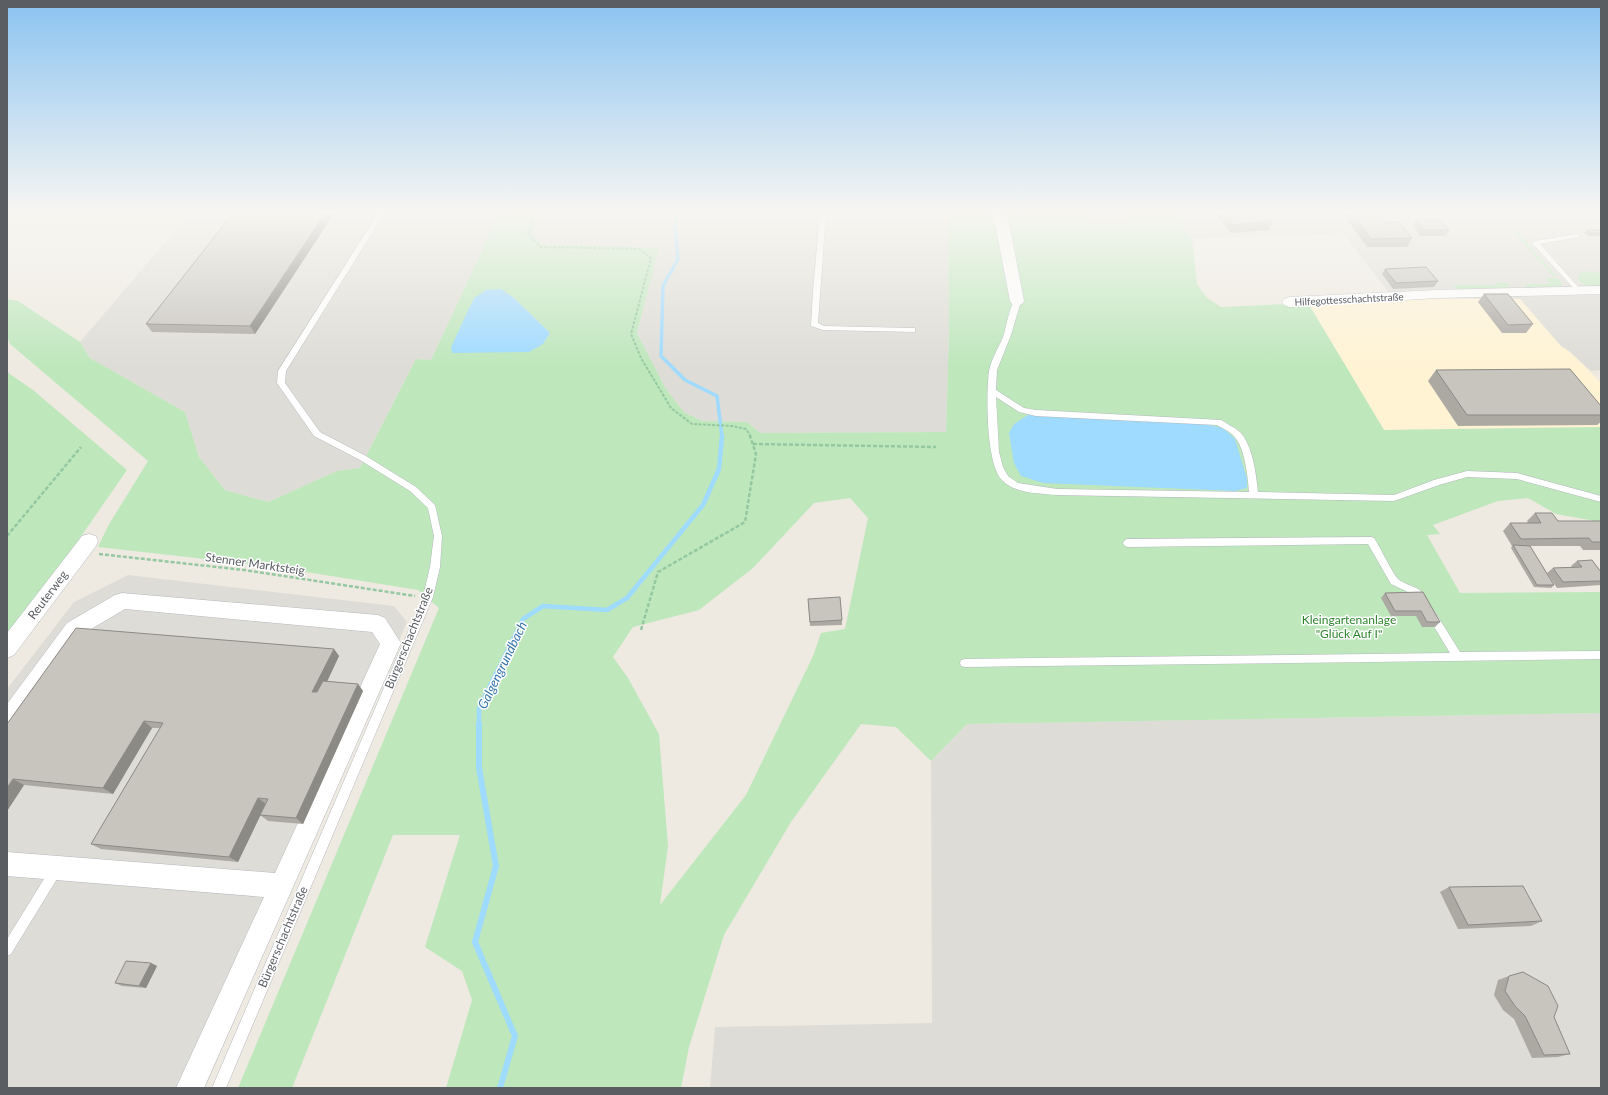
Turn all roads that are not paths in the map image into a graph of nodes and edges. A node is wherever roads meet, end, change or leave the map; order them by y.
1 (350, 263) edge
2 (819, 263) edge
3 (1010, 263) edge
4 (1553, 263) edge
5 (1601, 290) edge
6 (1579, 291) junction
7 (1017, 300) joint
8 (1289, 302) dead end
9 (912, 330) dead end
10 (992, 391) junction
11 (1254, 496) junction
12 (1601, 499) edge
13 (1127, 544) dead end
14 (84, 546) road end
15 (7, 649) edge
16 (1601, 655) edge
17 (1457, 656) junction
18 (965, 663) dead end
19 (7, 722) edge
20 (7, 864) edge
21 (57, 869) junction
22 (281, 886) junction
23 (7, 950) edge
24 (190, 1088) edge
25 (219, 1088) edge

1 - 25 lane, Bürgerschachtstraße
2 - 9 lane
3 - 7 street
4 - 6 lane
5 - 6 street, Hilfegottesschachtstraße
6 - 8 street, Hilfegottesschachtstraße
7 - 10 lane
10 - 11 lane
10 - 11 lane
11 - 12 lane
13 - 17 lane
14 - 15 street, Reuterweg
16 - 17 lane
17 - 18 lane
19 - 22 street, Bürgerschachtstraße
20 - 21 street, Bürgerschachtstraße
21 - 22 street, Bürgerschachtstraße
21 - 23 lane
22 - 24 street, Bürgerschachtstraße

